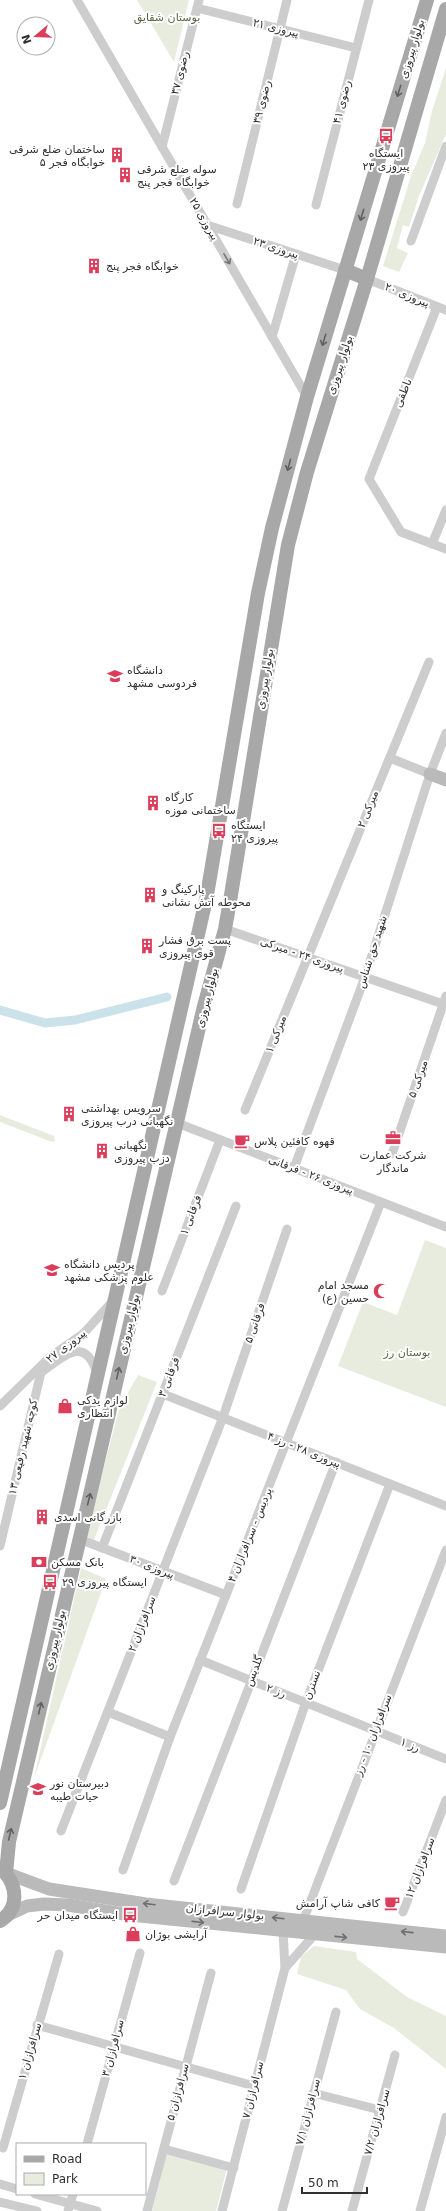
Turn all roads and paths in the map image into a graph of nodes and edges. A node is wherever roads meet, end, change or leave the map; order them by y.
1 (77, 0) edge
2 (287, 0) edge
3 (368, 0) edge
4 (427, 0) edge
5 (198, 4) edge
6 (446, 9) edge
7 (280, 29) junction
8 (356, 48) junction
9 (446, 146) edge
10 (162, 147) junction
11 (237, 204) dead end
12 (316, 205) dead end
13 (207, 225) junction
14 (411, 241) dead end
15 (296, 254) junction
16 (345, 270) junction
17 (367, 279) junction
18 (442, 309) edge
19 (272, 337) junction
20 (307, 397) junction
21 (446, 510) edge
22 (432, 544) junction
23 (446, 550) edge
24 (429, 662) dead end
25 (446, 733) edge
26 (390, 758) junction
27 (430, 774) junction
28 (446, 780) edge
29 (225, 929) junction
30 (308, 957) junction
31 (365, 977) junction
32 (445, 1002) edge
33 (172, 1048) junction
34 (193, 1053) junction
35 (245, 1110) dead end
36 (177, 1123) junction
37 (220, 1140) junction
38 (392, 1154) dead end
39 (294, 1168) junction
40 (381, 1202) junction
41 (236, 1206) dead end
42 (446, 1227) edge
43 (287, 1230) dead end
44 (162, 1291) dead end
45 (114, 1300) junction
46 (41, 1372) junction
47 (97, 1373) junction
48 (22, 1386) junction
49 (163, 1394) junction
50 (0, 1406) edge
51 (223, 1417) junction
52 (286, 1443) junction
53 (336, 1462) junction
54 (390, 1484) junction
55 (446, 1506) edge
56 (79, 1539) junction
57 (0, 1546) edge
58 (102, 1548) junction
59 (446, 1550) edge
60 (163, 1571) junction
61 (226, 1595) junction
62 (200, 1660) junction
63 (250, 1682) junction
64 (306, 1702) junction
65 (108, 1712) junction
66 (375, 1730) junction
67 (170, 1737) junction
68 (446, 1759) edge
69 (446, 1800) edge
70 (0, 1803) edge
71 (61, 1831) dead end
72 (123, 1870) dead end
73 (3, 1871) edge
74 (174, 1881) dead end
75 (241, 1889) dead end
76 (403, 1912) dead end
77 (4, 1918) edge
78 (303, 1921) junction
79 (283, 1931) junction
80 (315, 1934) junction
81 (446, 1936) edge
82 (446, 1947) edge
83 (140, 1953) dead end
84 (59, 1954) dead end
85 (285, 1968) junction
86 (211, 1974) dead end
87 (336, 2012) dead end
88 (37, 2026) junction
89 (113, 2046) junction
90 (395, 2055) dead end
91 (185, 2067) junction
92 (254, 2086) junction
93 (313, 2093) junction
94 (380, 2110) junction
95 (446, 2117) edge
96 (87, 2143) edge
97 (3, 2148) dead end
98 (164, 2149) junction
99 (234, 2168) junction
100 (0, 2184) edge
101 (16, 2189) edge
102 (38, 2195) edge
103 (73, 2195) edge
104 (0, 2202) edge
105 (69, 2207) edge
106 (38, 2211) edge
107 (97, 2211) edge
108 (147, 2211) edge
109 (222, 2211) edge
110 (282, 2211) edge
111 (352, 2211) edge
112 (420, 2211) edge

1 - 10 street, پیروزی ۲۵
2 - 7 street, رضوی ۳۹
3 - 8 street, رضوی ۴۱
4 -> 16 main road, بولوار پیروزی
5 - 7 street, پیروزی ۲۱
5 - 10 street, رضوی ۳۷
6 - 17 main road, بولوار پیروزی
7 - 8 street, پیروزی ۲۱
7 - 11 street, رضوی ۳۹
8 - 12 street, رضوی ۴۱
9 - 14 street
10 - 13 street, پیروزی ۲۵
13 - 15 street, پیروزی ۲۳
13 -> 19 street, پیروزی ۲۵
15 - 16 street, پیروزی ۲۳
15 - 19 street
16 - 17 main road
16 -> 20 main road, بولوار پیروزی
17 - 18 street, پیروزی ۲۰
17 - 29 main road, بولوار پیروزی
18 - 22 street, ناطقی
19 - 20 street, پیروزی ۲۵
20 -> 33 main road, بولوار پیروزی
21 - 22 street
22 - 23 street
24 - 26 street, میرکی ۲
25 - 27 street, شهید حق شناس
26 - 27 street
26 - 30 street, میرکی ۲
27 - 28 main road
27 - 31 street, شهید حق شناس
29 - 30 street, پیروزی ۲۴ - میرکی
29 - 34 main road, بولوار پیروزی
30 - 31 street, پیروزی ۲۴ - میرکی
30 - 35 street, میرکی ۱
31 - 32 street, پیروزی ۲۴ - میرکی
31 - 39 street, شهید حق شناس
32 - 38 street, میرکی ۵
33 - 34 main road
33 - 45 main road, بولوار پیروزی
34 - 36 main road, بولوار پیروزی
36 - 37 street, پیروزی ۲۶ - فرقانی
56 -> 36 main road, بولوار پیروزی
37 - 39 street, پیروزی ۲۶ - فرقانی
37 - 44 street, فرقانی ۱
39 - 40 street, پیروزی ۲۶ - فرقانی
40 - 42 street, پیروزی ۲۶ - فرقانی
40 - 52 street, پردیس - سرافرازان ۴
41 - 49 street, فرقانی ۳
43 - 51 street, فرقانی ۵
45 - 47 main road, بولوار پیروزی
45 - 48 street, پیروزی ۲۷
46 - 47 street
46 - 48 street
46 - 57 street, کوچه شهید رفیعی ۱۳
47 - 70 main road, بولوار پیروزی
48 - 50 street, پیروزی ۲۷
49 - 51 street, پیروزی ۲۸ - رز ۴
49 - 58 street, فرقانی ۳
51 - 52 street, پیروزی ۲۸ - رز ۴
51 - 60 street, سرافرازان ۲
52 - 53 street, پیروزی ۲۸ - رز ۴
52 - 61 street, پردیس - سرافرازان ۴
53 - 54 street, پیروزی ۲۸ - رز ۴
53 - 63 street, گلدیس
54 - 55 street, پیروزی ۲۸ - رز ۴
54 - 64 street, نسترن
56 - 58 street, پیروزی ۳۰
73 -> 56 main road, بولوار پیروزی
58 - 60 street, پیروزی ۳۰
59 - 66 street, سرافرازان ۱۰ - رز
60 - 61 street, پیروزی ۳۰
60 - 65 street, سرافرازان ۲
61 - 62 street, پردیس - سرافرازان ۴
62 - 63 street, رز ۲
62 - 67 street, پردیس - سرافرازان ۴
63 - 64 street, رز ۲
63 - 74 street, گلدیس
64 - 66 street, رز ۲
64 - 75 street, نسترن
65 - 67 street
65 - 71 street, سرافرازان ۲
66 - 68 street, رز ۱
66 - 78 street, سرافرازان ۱۰ - رز
67 - 72 street, پردیس - سرافرازان ۴
69 - 76 street, سرافرازان ۱۲
73 - 77 main road
78 -> 73 main road, بولوار سرافرازان
77 -> 79 main road, بولوار سرافرازان
81 -> 78 main road, بولوار سرافرازان
79 - 80 main road, بولوار سرافرازان
79 - 85 street
80 -> 82 main road, بولوار سرافرازان
80 - 85 street
83 - 89 street, سرافرازان ۳
84 - 88 street, سرافرازان ۱
85 - 92 street, سرافرازان ۷
86 - 91 street, سرافرازان ۵
87 - 93 street, سرافرازان ۷/۱
88 - 89 street
88 - 97 street, سرافرازان ۱
89 - 91 street
89 - 96 street, سرافرازان ۳
90 - 94 street, سرافرازان ۷/۲
91 - 92 street
91 - 98 street, سرافرازان ۵
92 - 99 street, سرافرازان ۷
93 - 94 street
93 - 110 street, سرافرازان ۷/۱
94 - 111 street, سرافرازان ۷/۲
95 - 112 street
98 - 99 street
98 - 108 street, سرافرازان ۵
99 - 109 street, سرافرازان ۷
100 - 101 street
102 - 105 street
103 - 105 street
104 - 106 street
105 - 107 street

